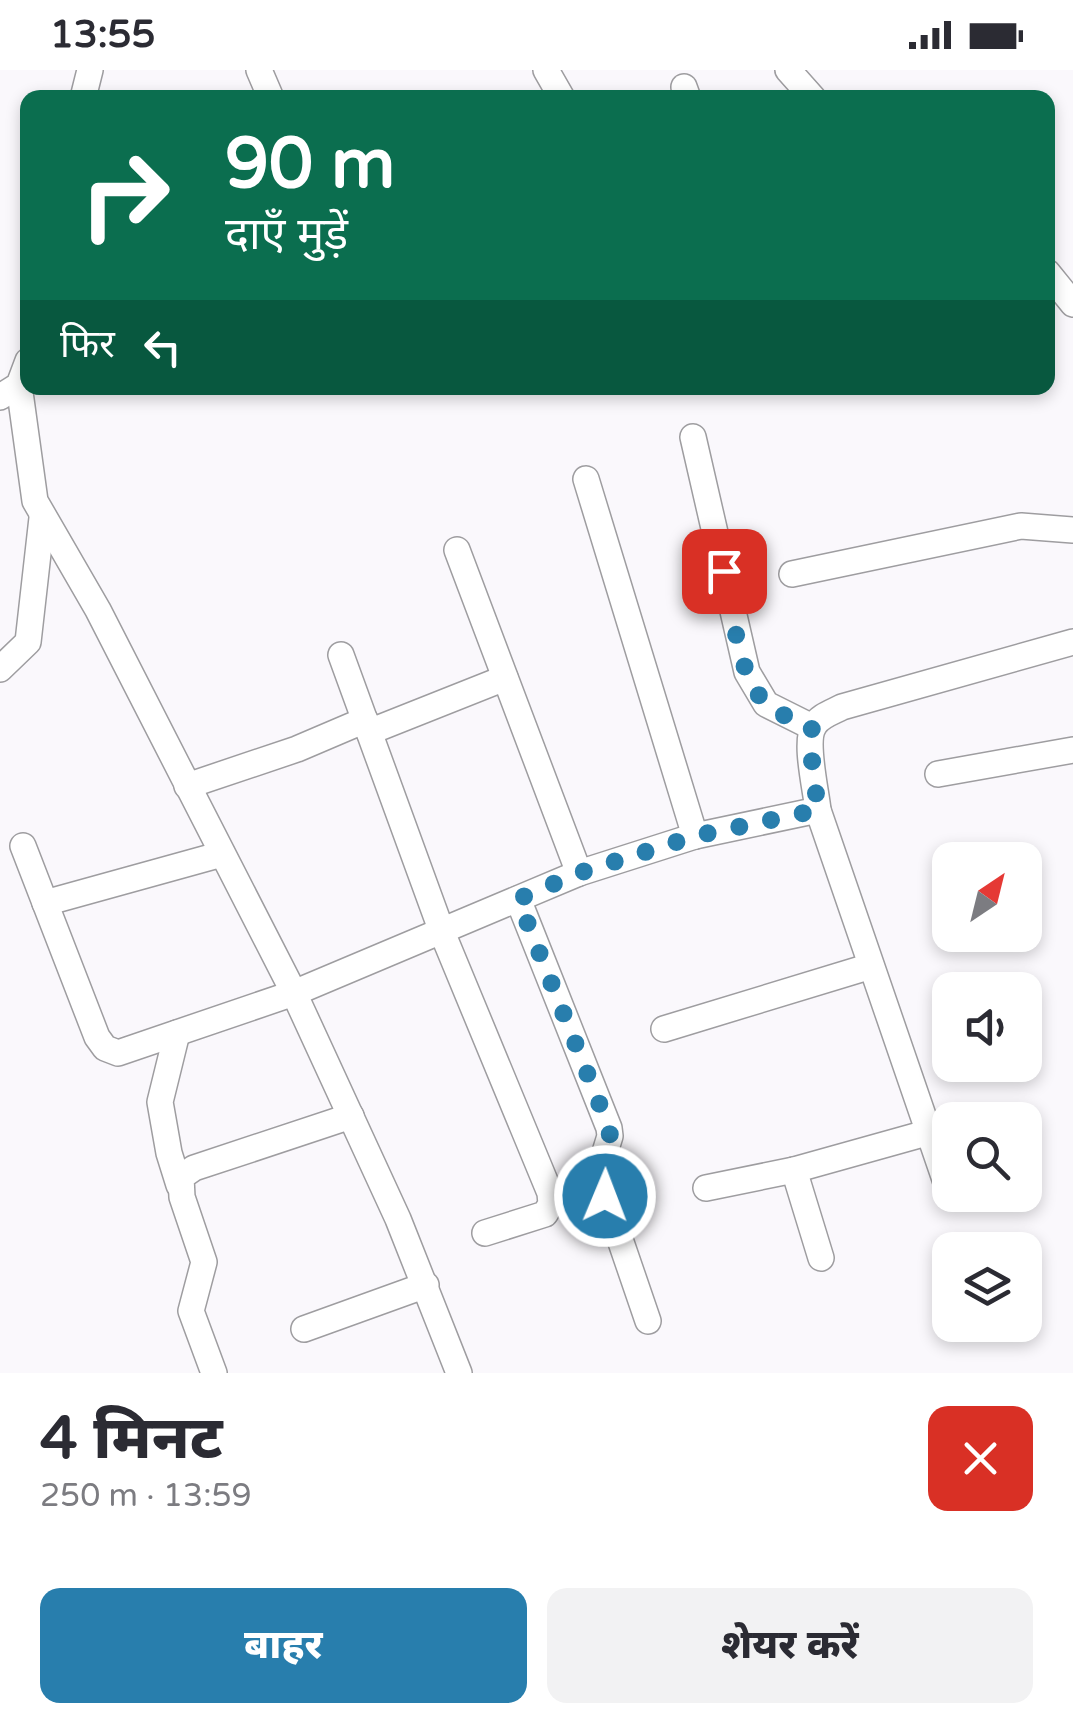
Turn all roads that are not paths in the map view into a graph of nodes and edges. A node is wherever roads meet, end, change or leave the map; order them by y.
1 (788, 70) edge
2 (805, 90) edge
3 (1055, 281) edge
4 (1073, 302) edge
5 (16, 381) edge
6 (694, 437) dead end
7 (586, 479) dead end
8 (42, 518) junction
9 (1073, 530) edge
10 (457, 550) dead end
11 (792, 574) dead end
12 (1073, 642) edge
13 (341, 655) dead end
14 (0, 669) edge
15 (505, 678) junction
16 (367, 726) junction
17 (812, 727) junction
18 (1073, 750) edge
19 (938, 774) dead end
20 (187, 786) junction
21 (818, 810) junction
22 (695, 836) junction
23 (23, 846) dead end
24 (222, 854) junction
25 (579, 873) junction
26 (518, 899) junction
27 (45, 903) junction
28 (442, 932) junction
29 (872, 966) junction
30 (294, 994) junction
31 (664, 1030) dead end
32 (177, 1033) junction
33 (351, 1116) junction
34 (930, 1132) junction
35 (932, 1138) edge
36 (794, 1170) junction
37 (179, 1185) junction
38 (706, 1188) dead end
39 (485, 1233) dead end
40 (822, 1258) dead end
41 (426, 1285) junction
42 (648, 1321) dead end
43 (304, 1329) dead end
44 (214, 1373) edge
45 (459, 1373) edge

1 - 2 street
3 - 4 street
5 - 8 street
6 - 17 street
7 - 22 street
8 - 14 street
8 - 20 street
9 - 11 street
10 - 15 street
12 - 17 street
13 - 16 street
15 - 16 street
15 - 25 street
16 - 20 street
16 - 28 street
17 - 21 street
18 - 19 street
20 - 24 street
21 - 22 street
21 - 29 street
22 - 25 street
23 - 27 street
24 - 27 street
24 - 30 street
25 - 26 street
26 - 28 street
26 - 42 street
27 - 32 street
28 - 30 street
28 - 39 street
29 - 31 street
29 - 34 street
30 - 32 street
30 - 33 street
32 - 37 street
33 - 37 street
33 - 41 street
34 - 35 street
34 - 36 street
36 - 38 street
36 - 40 street
37 - 44 street
41 - 43 street
41 - 45 street

